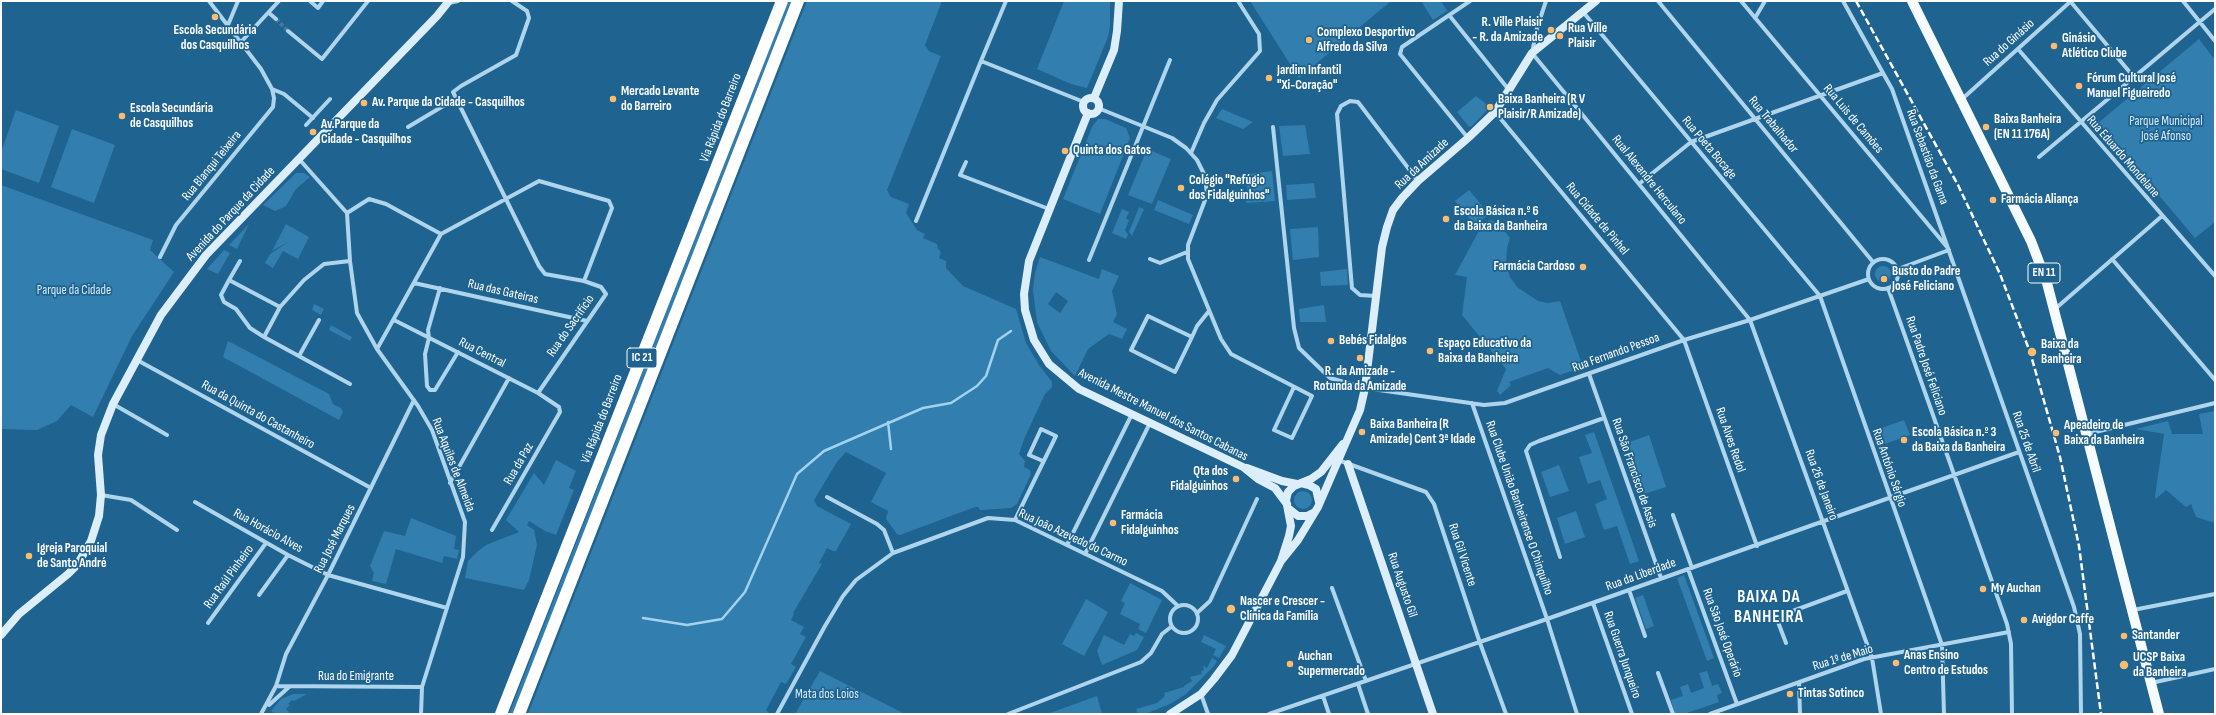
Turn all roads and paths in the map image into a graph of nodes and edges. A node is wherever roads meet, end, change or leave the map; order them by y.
1 (209, 1) edge
2 (238, 1) edge
3 (279, 1) edge
4 (310, 1) edge
5 (323, 1) edge
6 (368, 1) edge
7 (458, 1) edge
8 (512, 1) edge
9 (782, 1) edge
10 (798, 1) edge
11 (1006, 1) edge
12 (1119, 1) edge
13 (1238, 1) edge
14 (1470, 1) edge
15 (1546, 1) edge
16 (1596, 1) edge
17 (1658, 1) edge
18 (1741, 1) edge
19 (1765, 1) edge
20 (1843, 1) edge
21 (1912, 1) edge
22 (2071, 1) edge
23 (2183, 1) edge
24 (448, 2) edge
25 (2215, 9) edge
26 (1583, 12) junction
27 (269, 14) junction
28 (1449, 15) junction
29 (1755, 18) junction
30 (276, 19) tunnel mouth
31 (2200, 22) junction
32 (228, 25) junction
33 (288, 30) tunnel mouth
34 (2215, 41) edge
35 (241, 42) junction
36 (2018, 49) junction
37 (1532, 53) junction
38 (1170, 60) dead end
39 (981, 61) junction
40 (1883, 73) junction
41 (2133, 76) junction
42 (272, 89) junction
43 (1509, 90) junction
44 (1820, 96) junction
45 (1094, 98) junction
46 (330, 99) dead end
47 (455, 99) junction
48 (1961, 100) junction
49 (1084, 102) junction
50 (1098, 108) junction
51 (1495, 112) junction
52 (1088, 113) junction
53 (312, 118) junction
54 (1755, 119) junction
55 (2080, 122) junction
56 (306, 125) dead end
57 (1142, 126) junction
58 (408, 127) dead end
59 (1273, 127) dead end
60 (1468, 138) junction
61 (1691, 142) junction
62 (1192, 153) junction
63 (2039, 157) dead end
64 (299, 158) junction
65 (966, 162) dead end
66 (1418, 181) junction
67 (1639, 184) junction
68 (507, 199) junction
69 (1049, 209) junction
70 (347, 213) junction
71 (2162, 216) junction
72 (916, 220) dead end
73 (441, 234) junction
74 (1949, 250) junction
75 (1187, 252) junction
76 (160, 257) dead end
77 (1150, 259) dead end
78 (2112, 259) junction
79 (1089, 260) dead end
80 (240, 261) dead end
81 (350, 261) junction
82 (1873, 262) junction
83 (1898, 269) junction
84 (2215, 276) edge
85 (229, 280) junction
86 (1869, 280) junction
87 (584, 281) junction
88 (414, 283) junction
89 (440, 288) junction
90 (1888, 288) junction
91 (1376, 296) junction
92 (1820, 296) junction
93 (280, 308) junction
94 (2054, 309) junction
95 (1209, 311) junction
96 (319, 320) dead end
97 (394, 320) junction
98 (1750, 320) junction
99 (587, 321) junction
100 (264, 337) junction
101 (1192, 337) junction
102 (429, 338) junction
103 (1684, 340) junction
104 (377, 349) junction
105 (458, 352) junction
106 (299, 356) junction
107 (136, 359) junction
108 (1589, 374) junction
109 (509, 378) junction
110 (2215, 380) edge
111 (350, 384) dead end
112 (1294, 387) junction
113 (1365, 388) junction
114 (538, 393) junction
115 (414, 400) junction
116 (1472, 403) junction
117 (2215, 403) edge
118 (113, 404) junction
119 (559, 407) joint
120 (1132, 414) junction
121 (1604, 418) junction
122 (1150, 423) junction
123 (2087, 434) junction
124 (167, 435) dead end
125 (1349, 436) junction
126 (2019, 452) junction
127 (1338, 460) junction
128 (1043, 461) junction
129 (1348, 464) junction
130 (1243, 467) junction
131 (1954, 475) junction
132 (450, 483) junction
133 (1299, 484) junction
134 (371, 488) junction
135 (101, 495) junction
136 (827, 497) dead end
137 (1890, 499) junction
138 (1257, 500) dead end
139 (196, 502) dead end
140 (1319, 503) junction
141 (1288, 506) junction
142 (1315, 511) junction
143 (1673, 516) dead end
144 (1015, 520) junction
145 (1824, 523) junction
146 (177, 530) dead end
147 (492, 530) dead end
148 (266, 543) junction
149 (1067, 546) junction
150 (1757, 546) junction
151 (893, 553) junction
152 (1085, 554) junction
153 (288, 555) junction
154 (1560, 557) dead end
155 (1281, 560) junction
156 (1690, 569) junction
157 (328, 575) junction
158 (1661, 578) junction
159 (1332, 588) dead end
160 (1629, 590) junction
161 (1847, 591) junction
162 (2215, 594) edge
163 (259, 595) dead end
164 (1593, 603) junction
165 (1178, 606) junction
166 (447, 608) junction
167 (2132, 610) junction
168 (1197, 613) junction
169 (1547, 620) junction
170 (208, 623) dead end
171 (1171, 627) junction
172 (2009, 632) junction
173 (1, 635) edge
174 (1645, 636) dead end
175 (1786, 642) dead end
176 (1480, 643) junction
177 (1942, 645) junction
178 (1872, 658) junction
179 (1416, 664) junction
180 (2215, 669) edge
181 (1658, 672) dead end
182 (1366, 681) junction
183 (1799, 682) junction
184 (2152, 683) junction
185 (1358, 684) junction
186 (276, 686) junction
187 (290, 686) junction
188 (422, 687) junction
189 (1201, 694) junction
190 (1323, 696) junction
191 (1736, 704) junction
192 (266, 708) junction
193 (261, 714) edge
194 (422, 714) edge
195 (501, 714) edge
196 (519, 714) edge
197 (777, 714) edge
198 (1008, 714) edge
199 (1170, 714) edge
200 (1208, 714) edge
201 (1269, 714) edge
202 (1329, 714) edge
203 (1368, 714) edge
204 (1433, 714) edge
205 (1506, 714) edge
206 (1577, 714) edge
207 (1632, 714) edge
208 (1673, 714) edge
209 (1710, 714) edge
210 (1800, 714) edge
211 (1880, 714) edge
212 (1944, 714) edge
213 (2012, 714) edge
214 (2081, 714) edge
215 (2160, 714) edge

1 - 32 street
2 - 32 street
3 - 27 street
4 - 5 street
6 - 33 street
7 - 24 street
8 - 47 street
9 - 195 highway, Via Rápida do Barreiro / IC 21
10 - 196 highway, IC 21
11 - 39 street
12 - 45 street
13 - 62 street
14 - 28 street
15 - 37 street, Rua da Amizade
16 - 26 street
17 - 54 street, Rua Trabalhador
18 - 29 street, Rua Luis de Camões
19 - 29 street
20 - 40 street, Rua Sebastião da Gama
21 - 48 main road, EN 11
22 - 36 street, Rua do Ginásio
22 - 41 street
23 - 31 street
24 - 64 street, Avenida do Parque da Cidade
25 - 31 street
26 - 37 street
26 - 61 street, Rua Poeta Bocage
27 - 30 street
27 - 35 street
28 - 43 street
28 - 60 street
29 - 44 street, Rua Luis de Camões
31 - 34 street
31 - 41 street
32 - 35 street
35 - 42 street
36 - 48 street, Rua do Ginásio
36 - 55 street, Rua Eduardo Mondelane
37 - 43 street, Rua da Amizade
37 - 67 street, Rual Alexandre Herculano
38 - 57 street
39 - 49 street
39 - 72 street
40 - 44 street
40 - 74 street, Rua Sebastião da Gama
41 - 55 street
42 - 53 street
42 - 76 street, Rua Blanqui Teixeira
43 - 51 street, Rua da Amizade
44 - 54 street
44 - 74 street, Rua Luis de Camões
45 - 49 street
45 - 50 street
46 - 53 street
47 - 58 street
47 - 68 street
48 - 94 main road, EN 11
49 - 52 street
50 - 52 street
50 - 57 street
51 - 60 street, Rua da Amizade
51 - 103 street, Rua Cidade de Pinhel
52 - 69 street, Avenida Mestre Manuel dos Santos Cabanas
53 - 56 street
54 - 61 street
54 - 82 street, Rua Trabalhador
55 - 63 street
55 - 71 street, Rua Eduardo Mondelane
57 - 62 street
57 - 79 street
59 - 113 street, Rua Fernando Pessoa
60 - 66 street, Rua da Amizade
61 - 67 street
61 - 92 street, Rua Poeta Bocage
62 - 75 street
64 - 70 street
64 - 107 street, Avenida do Parque da Cidade
65 - 69 street
66 - 91 street, Rua da Amizade
66 - 91 street
67 - 98 street, Rual Alexandre Herculano
68 - 73 street
68 - 87 street
68 - 87 street
69 - 120 street, Avenida Mestre Manuel dos Santos Cabanas
70 - 73 street
70 - 81 street, Rua Aquiles de Almeida
71 - 78 street
71 - 84 street, Rua Eduardo Mondelane
73 - 88 street
74 - 83 street
74 - 126 street, Rua 25 de Abril
75 - 77 street
75 - 95 street
78 - 94 street
78 - 110 street
80 - 85 street
81 - 93 street
81 - 104 street, Rua Aquiles de Almeida
82 - 83 street
82 - 86 street
83 - 90 street
85 - 93 street
85 - 100 street
86 - 90 street
86 - 92 street, Rua Fernando Pessoa
87 - 99 street, Rua do Sacrifício
88 - 89 street, Rua das Gateiras
88 - 97 street
89 - 99 street, Rua das Gateiras
89 - 102 street
90 - 131 street, Rua Padre José Feliciano
91 - 113 street, Rua da Amizade
92 - 98 street, Rua Fernando Pessoa
92 - 137 street, Rua António Sérgio
93 - 100 street
94 - 123 main road, EN 11
95 - 101 street
95 - 112 street
96 - 106 street
97 - 102 street, Rua Central
97 - 104 street
98 - 103 street, Rua Fernando Pessoa
98 - 145 street, Rua 26 de Janeiro
99 - 114 street, Rua do Sacrifício
100 - 106 street
101 - 101 street
102 - 105 street, Rua Central
102 - 105 street
103 - 108 street, Rua Fernando Pessoa
103 - 150 street, Rua Alves Redol
104 - 115 street, Rua Aquiles de Almeida
105 - 109 street, Rua Central
106 - 111 street
107 - 118 street, Avenida do Parque da Cidade
107 - 134 street, Rua da Quinta do Castanheiro
108 - 116 street, Rua Fernando Pessoa
108 - 121 street, Rua São Francisco de Assis
109 - 114 street, Rua Central
109 - 132 street
112 - 112 street
113 - 116 street, Rua Fernando Pessoa
113 - 125 street, Rua da Amizade
114 - 119 street, Rua Central
115 - 132 street, Rua Aquiles de Almeida
115 - 134 street, Rua José Marques
116 - 169 street, Rua Clube União Banheirense O Chinquilho
117 - 123 street
118 - 124 street
118 - 135 street, Avenida do Parque da Cidade
119 - 147 street, Rua da Paz
120 - 122 street, Avenida Mestre Manuel dos Santos Cabanas
120 - 149 street
121 - 154 street
121 - 158 street, Rua São Francisco de Assis
122 - 130 street, Avenida Mestre Manuel dos Santos Cabanas
122 - 152 street
123 - 167 main road, EN 11
125 - 127 street, Rua da Amizade
125 - 133 street, Rua da Amizade
126 - 131 street, Rua da Liberdade
126 - 214 street, Rua 25 de Abril
127 - 129 street, Rua Gil Vicente
127 - 140 street, Rua da Amizade
128 - 128 street
128 - 144 street
129 - 176 street, Rua Gil Vicente
129 - 179 street, Rua Augusto Gil
130 - 133 street
130 - 141 street, Avenida Mestre Manuel dos Santos Cabanas
131 - 137 street, Rua da Liberdade
131 - 172 street, Rua Padre José Feliciano
132 - 166 street, Rua Aquiles de Almeida
133 - 140 street
133 - 141 street, Rua da Amizade
134 - 157 street, Rua José Marques
135 - 146 street
135 - 173 street, Avenida do Parque da Cidade
136 - 151 street
137 - 145 street, Rua da Liberdade
137 - 177 street, Rua António Sérgio
138 - 168 street
139 - 148 street, Rua Horácio Alves
140 - 142 street, Rua da Amizade
141 - 142 street
141 - 155 street, Rua da Amizade
142 - 155 street, Rua da Amizade
143 - 156 street, Rua São José Operário
144 - 149 street, Rua João Azevedo do Carmo
144 - 151 street, Rua João Azevedo do Carmo
145 - 150 street, Rua da Liberdade
145 - 161 street, Rua 26 de Janeiro
148 - 153 street, Rua Horácio Alves
148 - 170 street, Rua Raúl Pinheiro
149 - 152 street, Rua João Azevedo do Carmo
150 - 156 street, Rua da Liberdade
151 - 197 street, Rua João Azevedo do Carmo
152 - 165 street, Rua João Azevedo do Carmo
153 - 157 street, Rua Horácio Alves
153 - 163 street
155 - 189 street, Rua da Amizade
156 - 158 street, Rua da Liberdade
156 - 191 street, Rua São José Operário
157 - 166 street, Rua Horácio Alves
157 - 186 street, Rua José Marques
158 - 160 street, Rua da Liberdade
159 - 182 street
160 - 164 street, Rua da Liberdade
160 - 174 street
161 - 175 street
161 - 178 street, Rua 26 de Janeiro
162 - 167 street
164 - 169 street, Rua da Liberdade
164 - 207 street, Rua Guerra Junqueiro
165 - 168 street
165 - 171 street
166 - 188 street, Rua Aquiles de Almeida
167 - 184 main road, EN 11
168 - 171 street
169 - 176 street, Rua da Liberdade
169 - 206 street, Rua Clube União Banheirense O Chinquilho
171 - 198 street
172 - 177 street, Rua 1º de Maio
172 - 213 street, Rua Padre José Feliciano
176 - 179 street, Rua da Liberdade
176 - 205 street, Rua Gil Vicente
177 - 178 street, Rua 1º de Maio
177 - 212 street, Rua António Sérgio
178 - 183 street, Rua 1º de Maio
178 - 211 street, Rua 26 de Janeiro
179 - 182 street, Rua da Liberdade
179 - 204 street, Rua Augusto Gil
180 - 184 street
181 - 208 street
182 - 185 street, Rua da Liberdade
183 - 191 street, Rua 1º de Maio
183 - 210 street
184 - 215 main road, EN 11
185 - 190 street, Rua da Liberdade
185 - 203 street
186 - 187 street, Rua do Emigrante
186 - 192 street
187 - 188 street, Rua do Emigrante
187 - 192 street
188 - 194 street, Rua Aquiles de Almeida
189 - 199 street, Rua da Amizade
189 - 200 street
190 - 201 street, Rua da Liberdade
190 - 202 street
191 - 209 street, Rua 1º de Maio
192 - 193 street

